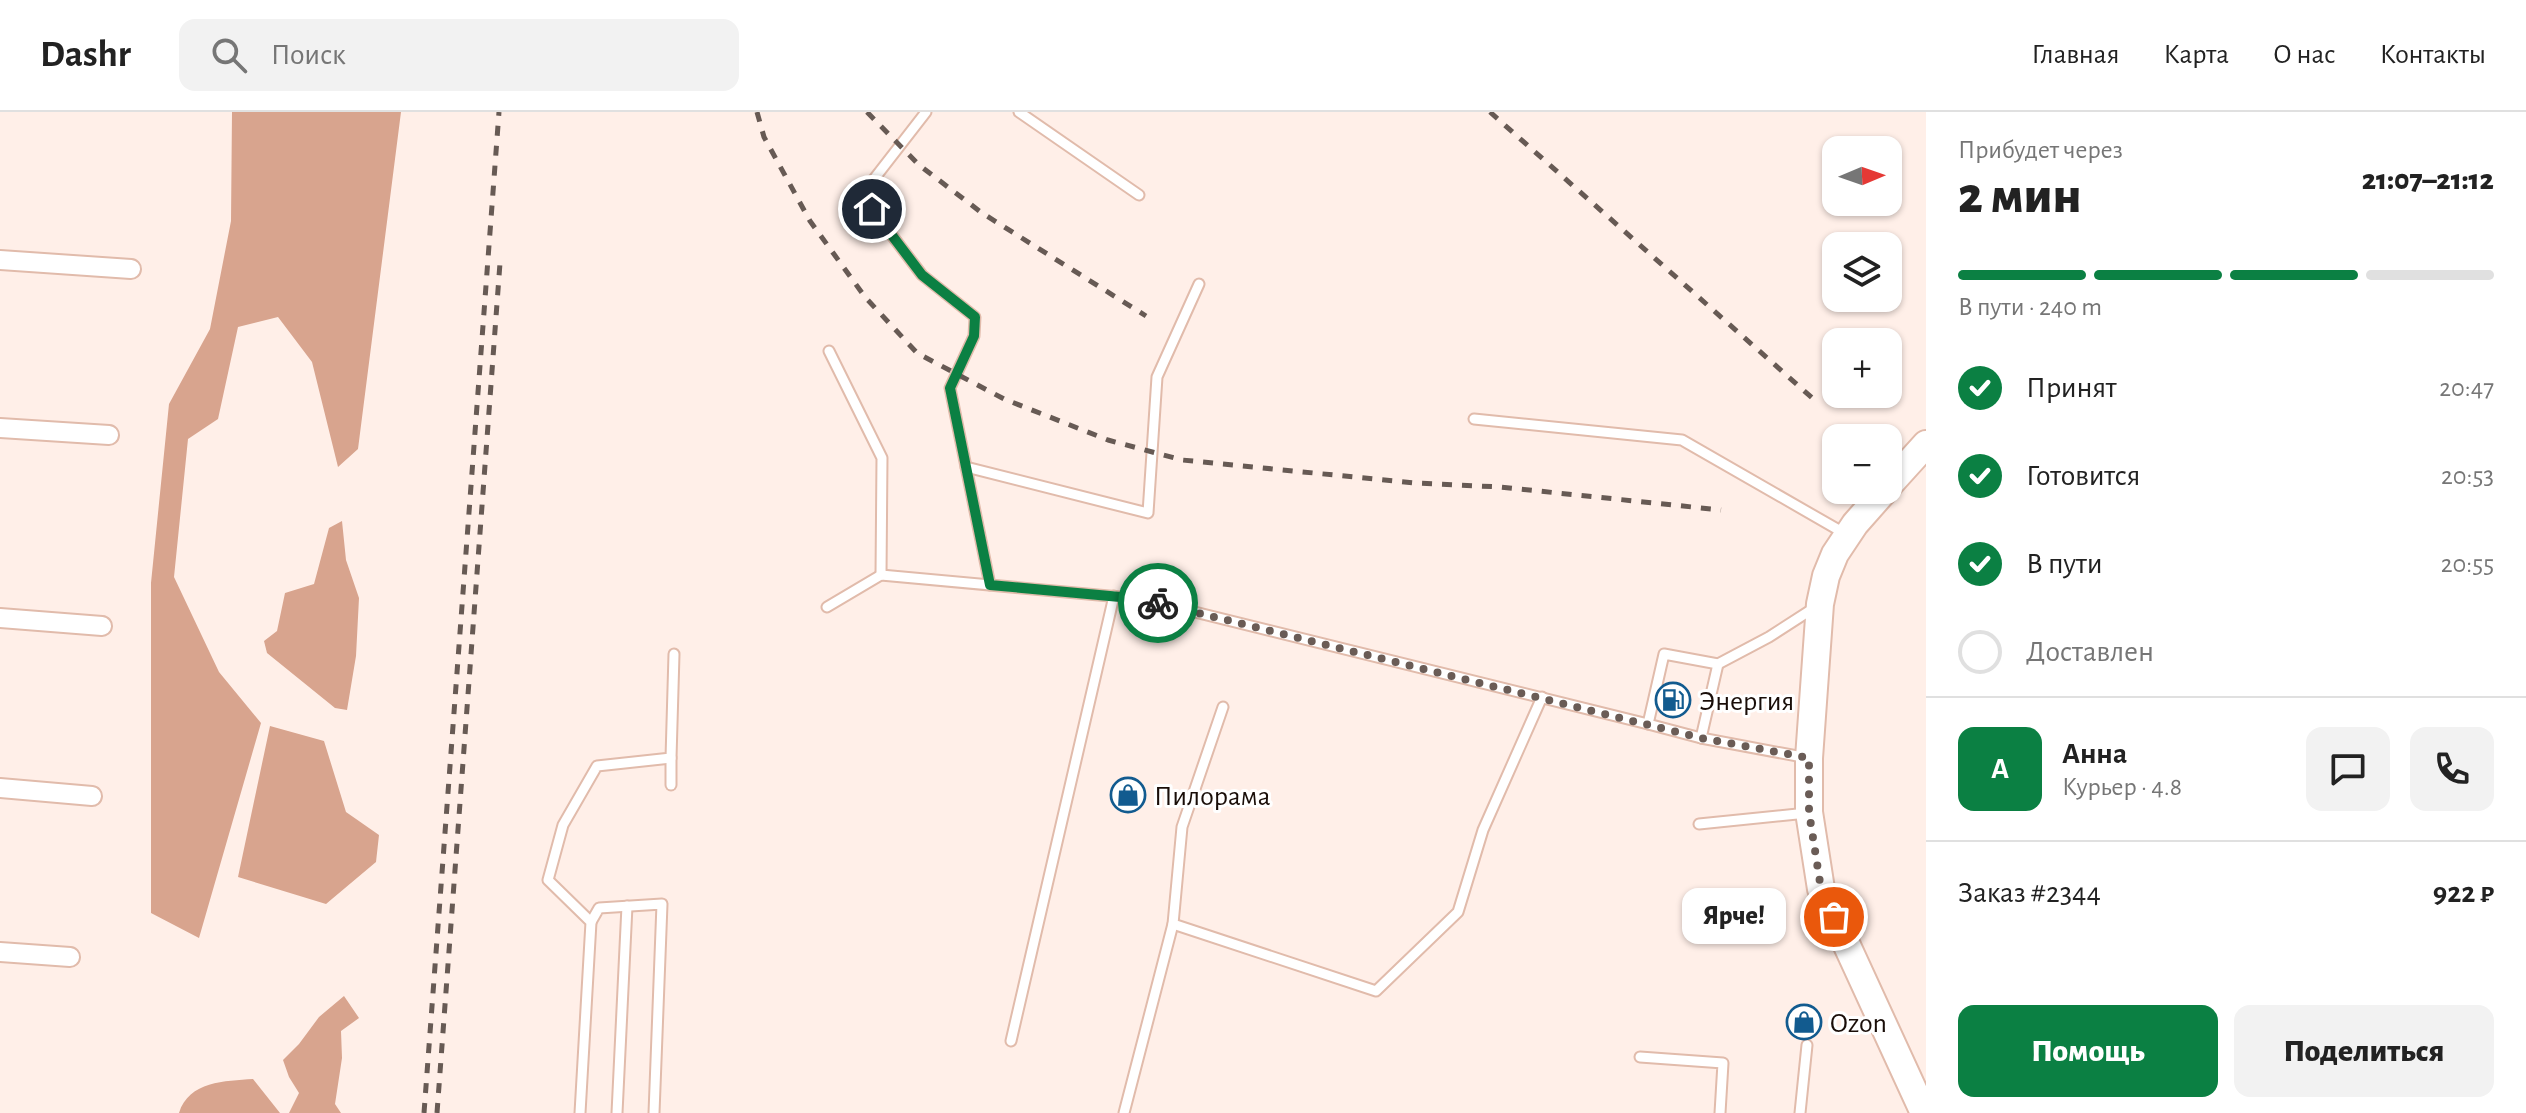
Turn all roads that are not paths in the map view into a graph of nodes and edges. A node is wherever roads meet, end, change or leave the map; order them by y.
1 (926, 112) edge
2 (1019, 112) edge
3 (1139, 195) dead end
4 (0, 260) edge
5 (131, 269) dead end
6 (1199, 284) dead end
7 (829, 351) dead end
8 (1474, 419) dead end
9 (0, 428) edge
10 (109, 435) dead end
11 (1926, 444) edge
12 (966, 467) junction
13 (1902, 470) edge
14 (1872, 504) edge
15 (1847, 534) junction
16 (881, 575) junction
17 (990, 585) junction
18 (1114, 596) junction
19 (1820, 604) junction
20 (827, 607) dead end
21 (0, 618) edge
22 (102, 626) dead end
23 (674, 654) dead end
24 (1718, 664) junction
25 (1542, 697) junction
26 (1223, 707) dead end
27 (1648, 724) junction
28 (1701, 738) junction
29 (671, 758) junction
30 (1809, 758) junction
31 (671, 785) dead end
32 (0, 788) edge
33 (92, 796) dead end
34 (1809, 812) junction
35 (1699, 824) dead end
36 (627, 906) junction
37 (591, 922) junction
38 (1173, 924) junction
39 (0, 952) edge
40 (70, 957) dead end
41 (1011, 1041) dead end
42 (1807, 1045) dead end
43 (1640, 1057) dead end
44 (580, 1113) edge
45 (617, 1113) edge
46 (654, 1113) edge
47 (1124, 1113) edge
48 (1720, 1113) edge
49 (1800, 1113) edge
50 (1924, 1113) edge

1 - 12 lane
2 - 3 lane
4 - 5 street
6 - 12 lane
7 - 16 lane
8 - 15 lane
9 - 10 street
11 - 13 main road
12 - 17 lane
14 - 15 main road
15 - 19 main road
16 - 17 lane
16 - 20 lane
17 - 18 lane
18 - 25 lane
18 - 41 lane
19 - 24 lane
19 - 30 main road
21 - 22 street
23 - 29 lane
24 - 27 lane
24 - 28 lane
25 - 27 lane
25 - 38 lane
26 - 38 lane
27 - 28 lane
28 - 30 lane
29 - 31 lane
29 - 37 lane
30 - 34 main road
32 - 33 street
34 - 35 lane
34 - 50 main road
36 - 37 lane
36 - 45 lane
36 - 46 lane
37 - 44 lane
38 - 47 lane
39 - 40 street
42 - 49 lane
43 - 48 lane

